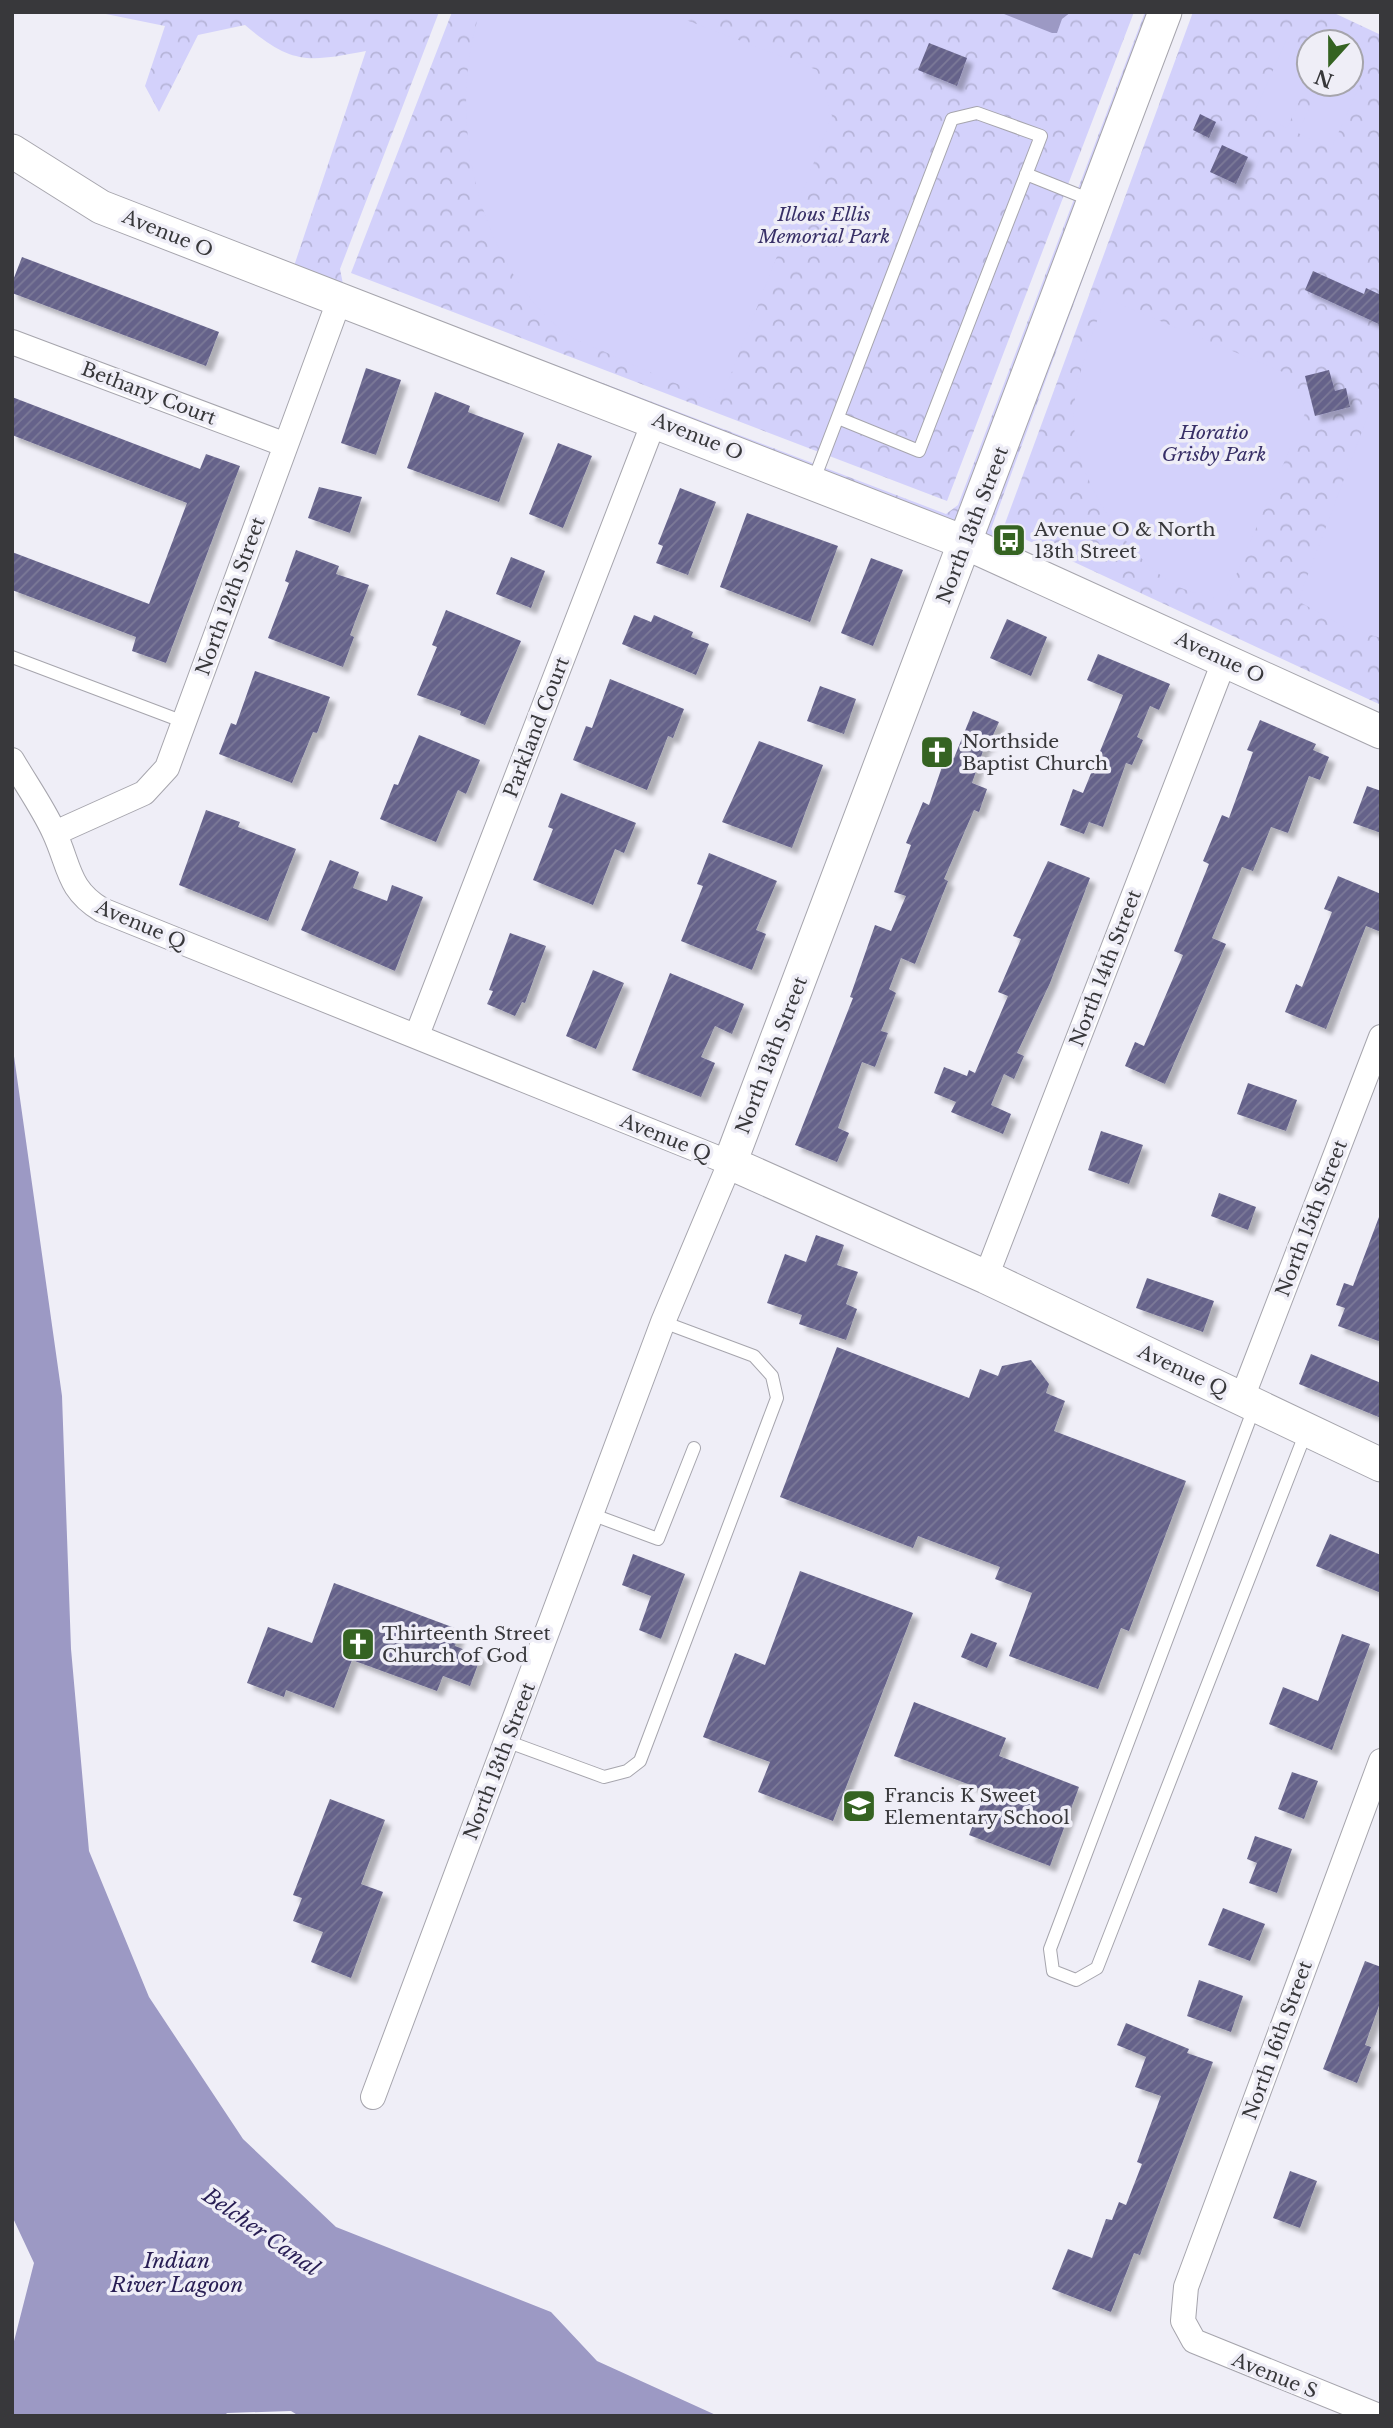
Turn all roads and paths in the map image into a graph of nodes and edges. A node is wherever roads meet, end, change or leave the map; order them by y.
1 (1165, 12) edge
2 (12, 151) edge
3 (1026, 174) junction
4 (1094, 202) junction
5 (339, 301) junction
6 (12, 342) edge
7 (838, 418) junction
8 (655, 419) junction
9 (286, 445) junction
10 (813, 482) junction
11 (966, 543) junction
12 (12, 657) edge
13 (1225, 659) junction
14 (184, 722) junction
15 (1381, 732) edge
16 (12, 760) edge
17 (55, 833) junction
18 (417, 1035) junction
19 (1381, 1037) edge
20 (730, 1163) junction
21 (986, 1277) junction
22 (663, 1322) junction
23 (1248, 1401) junction
24 (1307, 1428) junction
25 (694, 1448) dead end
26 (1381, 1465) edge
27 (592, 1514) junction
28 (506, 1741) junction
29 (1381, 1761) edge
30 (373, 2097) dead end
31 (1183, 2321) joint
32 (1379, 2416) edge

1 - 4 street, North 13th Street
2 - 5 street, Avenue O
3 - 4 lane
3 - 7 lane
3 - 7 lane
4 - 11 street, North 13th Street
5 - 8 street, Avenue O
5 - 9 street, North 12th Street
6 - 9 street, Bethany Court
7 - 10 lane
8 - 10 street, Avenue O
8 - 18 street, Parkland Court
9 - 14 street, North 12th Street
10 - 11 street, Avenue O
11 - 13 street, Avenue O
11 - 20 street, North 13th Street
12 - 14 lane
13 - 15 street, Avenue O
13 - 21 street, North 14th Street
14 - 17 street, North 12th Street
16 - 17 street, Avenue Q
17 - 18 street, Avenue Q
18 - 20 street, Avenue Q
19 - 23 street, North 15th Street
20 - 21 street, Avenue Q
20 - 22 street, North 13th Street
21 - 23 street, Avenue Q
22 - 27 street, North 13th Street
22 - 28 lane
23 - 24 street, Avenue Q
23 - 24 lane
24 - 26 street, Avenue Q
25 - 27 lane
27 - 28 street, North 13th Street
28 - 30 street, North 13th Street
29 - 31 street, North 16th Street
31 - 32 street, Avenue S

